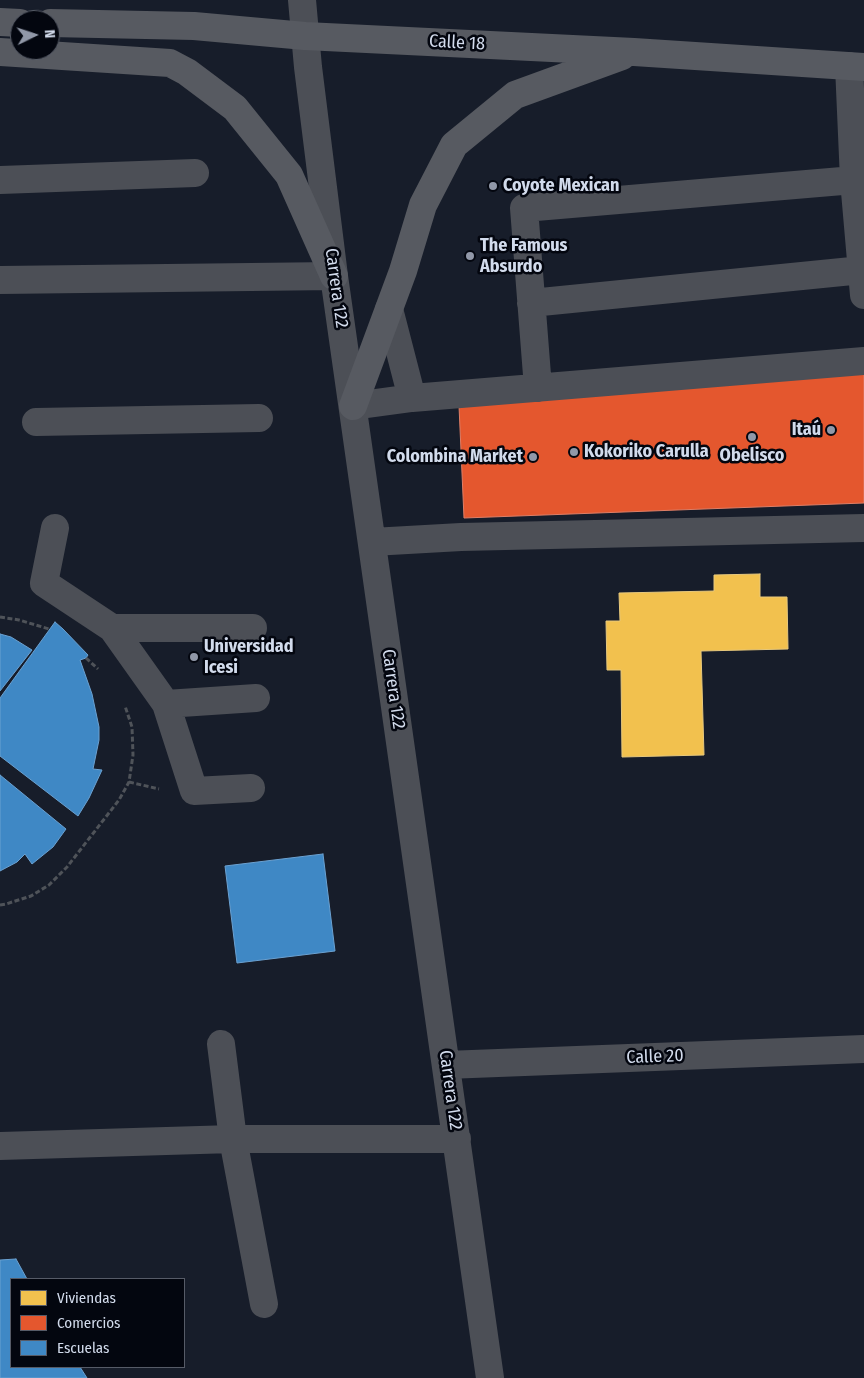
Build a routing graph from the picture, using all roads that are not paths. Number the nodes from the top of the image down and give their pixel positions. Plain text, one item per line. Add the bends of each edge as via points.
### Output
1 (302, 0) edge
2 (60, 23) edge
3 (305, 36) junction
4 (0, 52) edge
5 (634, 52) junction
6 (857, 66) edge
7 (195, 173) dead end
8 (0, 180) edge
9 (854, 180) junction
10 (334, 276) junction
11 (0, 280) edge
12 (863, 282) edge
13 (531, 303) junction
14 (389, 309) junction
15 (864, 361) edge
16 (538, 388) junction
17 (412, 398) junction
18 (353, 406) junction
19 (259, 418) dead end
20 (36, 422) dead end
21 (55, 528) dead end
22 (864, 528) edge
23 (372, 542) junction
24 (112, 628) junction
25 (253, 628) dead end
26 (256, 698) dead end
27 (166, 704) junction
28 (250, 788) dead end
29 (221, 1044) dead end
30 (864, 1049) edge
31 (446, 1065) junction
32 (233, 1139) junction
33 (457, 1139) junction
34 (0, 1146) edge
35 (264, 1304) dead end
36 (490, 1378) edge

1 - 3 street, Carrera 122
2 - 3 main road, Calle 18 via 194,26
3 - 5 main road, Calle 18
3 - 10 street, Carrera 122
4 - 10 main road via 170,63 187,72 235,108 289,175
5 - 6 main road, Calle 18
5 - 14 main road via 515,95 454,145 423,205
6 - 9 street
7 - 8 street
9 - 12 street
9 - 13 street via 524,208
10 - 11 street
10 - 18 street, Carrera 122
12 - 13 street
13 - 16 street
14 - 17 street
14 - 18 main road
15 - 16 street
16 - 17 street
17 - 18 street
18 - 23 street, Carrera 122
19 - 20 street
21 - 24 street via 44,582
22 - 23 street
23 - 31 street, Carrera 122
24 - 25 street
24 - 27 street
26 - 27 street
27 - 28 street via 194,792
29 - 32 street
30 - 31 street, Calle 20
31 - 33 street, Carrera 122
32 - 33 street
32 - 34 street
32 - 35 street
33 - 36 street, Carrera 122

